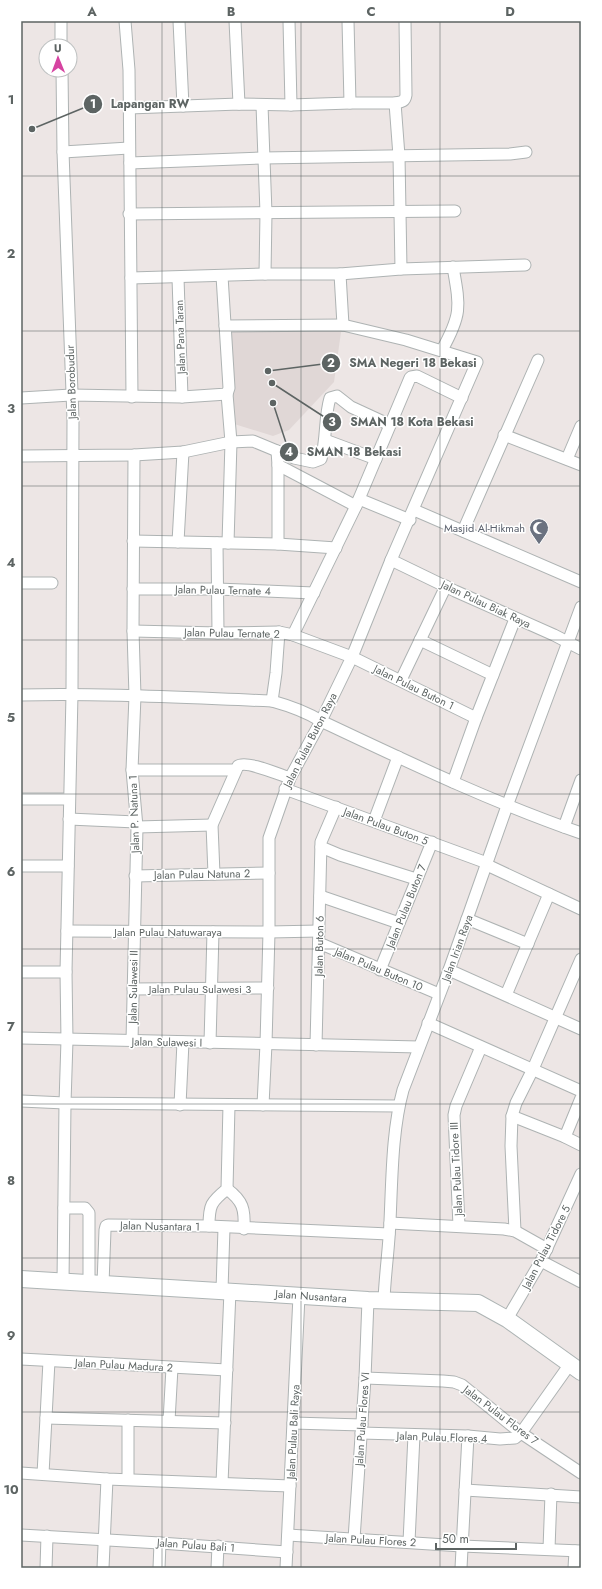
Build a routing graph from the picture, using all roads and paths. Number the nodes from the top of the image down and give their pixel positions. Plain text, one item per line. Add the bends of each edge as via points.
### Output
1 (61, 21) edge
2 (125, 21) edge
3 (179, 21) edge
4 (235, 21) edge
5 (289, 21) edge
6 (348, 21) edge
7 (405, 21) edge
8 (61, 38) edge
9 (62, 78) edge
10 (350, 103) junction
11 (395, 103) junction
12 (239, 104) junction
13 (262, 105) junction
14 (291, 105) junction
15 (183, 106) junction
16 (129, 108) junction
17 (129, 148) junction
18 (63, 152) junction
19 (526, 152) dead end
20 (399, 156) junction
21 (264, 158) junction
22 (130, 163) junction
23 (455, 211) dead end
24 (399, 212) junction
25 (266, 213) junction
26 (129, 214) junction
27 (524, 265) dead end
28 (452, 267) junction
29 (401, 269) junction
30 (265, 274) junction
31 (340, 274) junction
32 (222, 276) junction
33 (131, 278) junction
34 (178, 278) junction
35 (343, 325) junction
36 (225, 326) junction
37 (442, 350) junction
38 (538, 360) dead end
39 (227, 394) junction
40 (71, 395) junction
41 (132, 397) junction
42 (182, 397) junction
43 (21, 398) edge
44 (462, 398) junction
45 (390, 425) junction
46 (581, 426) edge
47 (504, 435) junction
48 (325, 440) junction
49 (231, 442) junction
50 (277, 451) junction
51 (182, 452) junction
52 (72, 455) junction
53 (134, 455) junction
54 (21, 456) edge
55 (376, 459) junction
56 (567, 459) junction
57 (278, 465) junction
58 (581, 465) edge
59 (357, 502) junction
60 (412, 515) junction
61 (463, 531) junction
62 (133, 541) junction
63 (178, 542) junction
64 (222, 543) junction
65 (278, 544) junction
66 (336, 548) junction
67 (391, 560) junction
68 (581, 582) edge
69 (21, 583) edge
70 (52, 583) dead end
71 (446, 586) junction
72 (133, 589) junction
73 (217, 589) junction
74 (314, 593) junction
75 (581, 607) edge
76 (515, 619) junction
77 (133, 631) junction
78 (279, 632) junction
79 (218, 633) junction
80 (293, 635) junction
81 (420, 640) junction
82 (569, 643) junction
83 (581, 649) edge
84 (352, 657) junction
85 (493, 675) junction
86 (401, 680) junction
87 (72, 694) junction
88 (21, 695) edge
89 (135, 696) junction
90 (272, 701) junction
91 (476, 718) junction
92 (320, 721) junction
93 (398, 757) junction
94 (132, 770) junction
95 (235, 770) junction
96 (290, 778) junction
97 (581, 780) edge
98 (453, 782) junction
99 (286, 789) junction
100 (21, 799) edge
101 (69, 799) junction
102 (507, 806) junction
103 (336, 807) junction
104 (69, 819) junction
105 (374, 821) junction
106 (136, 825) junction
107 (212, 825) junction
108 (564, 827) junction
109 (581, 833) edge
110 (432, 842) junction
111 (321, 847) junction
112 (487, 864) junction
113 (21, 866) edge
114 (68, 866) junction
115 (269, 873) junction
116 (214, 874) junction
117 (135, 876) junction
118 (416, 879) junction
119 (549, 894) junction
120 (320, 896) junction
121 (581, 909) edge
122 (467, 919) junction
123 (399, 923) junction
124 (67, 931) junction
125 (319, 931) junction
126 (134, 932) junction
127 (213, 932) junction
128 (269, 932) junction
129 (318, 943) junction
130 (528, 944) junction
131 (580, 965) edge
132 (380, 970) junction
133 (449, 970) junction
134 (21, 972) edge
135 (66, 972) junction
136 (268, 988) junction
137 (133, 989) junction
138 (211, 989) junction
139 (439, 994) junction
140 (506, 995) junction
141 (555, 1018) junction
142 (428, 1023) junction
143 (581, 1029) edge
144 (21, 1038) edge
145 (67, 1040) junction
146 (132, 1041) junction
147 (183, 1042) junction
148 (210, 1043) junction
149 (266, 1044) junction
150 (316, 1045) junction
151 (419, 1047) junction
152 (481, 1047) junction
153 (533, 1069) junction
154 (581, 1091) edge
155 (581, 1098) edge
156 (21, 1101) edge
157 (65, 1103) junction
158 (180, 1105) junction
159 (229, 1105) junction
160 (263, 1105) junction
161 (398, 1106) junction
162 (512, 1116) junction
163 (565, 1137) junction
164 (581, 1145) edge
165 (581, 1174) edge
166 (227, 1188) junction
167 (64, 1208) junction
168 (209, 1226) junction
169 (459, 1226) junction
170 (224, 1228) junction
171 (244, 1228) junction
172 (389, 1229) junction
173 (515, 1231) junction
174 (547, 1249) junction
175 (541, 1262) junction
176 (21, 1279) edge
177 (581, 1281) edge
178 (64, 1282) junction
179 (96, 1284) junction
180 (226, 1290) junction
181 (300, 1296) junction
182 (368, 1300) junction
183 (384, 1300) junction
184 (507, 1319) junction
185 (21, 1359) edge
186 (48, 1360) junction
187 (172, 1368) junction
188 (576, 1368) edge
189 (227, 1370) junction
190 (365, 1378) junction
191 (46, 1418) junction
192 (128, 1420) junction
193 (169, 1421) junction
194 (225, 1423) junction
195 (293, 1423) junction
196 (361, 1429) junction
197 (521, 1433) junction
198 (414, 1435) junction
199 (468, 1436) junction
200 (21, 1472) edge
201 (581, 1473) edge
202 (43, 1474) junction
203 (107, 1479) junction
204 (128, 1479) junction
205 (222, 1484) junction
206 (290, 1486) junction
207 (465, 1490) junction
208 (551, 1494) junction
209 (581, 1497) edge
210 (21, 1535) edge
211 (288, 1535) junction
212 (47, 1536) junction
213 (354, 1539) junction
214 (104, 1540) junction
215 (408, 1542) junction
216 (160, 1543) junction
217 (218, 1546) junction
218 (462, 1546) junction
219 (549, 1549) junction
220 (578, 1551) edge
221 (287, 1552) junction
222 (46, 1568) edge
223 (103, 1568) edge
224 (159, 1568) edge
225 (217, 1568) edge
226 (286, 1568) edge
227 (461, 1568) edge
228 (574, 1568) edge

1 - 8 street
2 - 16 street
3 - 15 street
4 - 12 street
5 - 14 street
6 - 10 street
7 - 11 street via 406,95 402,102
9 - 18 street, Jalan Borobudur
10 - 11 street
10 - 14 street
11 - 20 street
12 - 13 street
12 - 15 street
13 - 14 street
13 - 21 street
15 - 16 street
16 - 17 street
17 - 18 street
17 - 22 street
18 - 40 street, Jalan Borobudur
19 - 20 street
20 - 21 street
20 - 24 street
21 - 22 street
21 - 25 street
22 - 26 street
23 - 24 street
24 - 25 street
24 - 29 street
25 - 26 street
25 - 30 street
26 - 33 street
27 - 28 street
28 - 29 street
28 - 37 street via 459,300 458,312 454,329
29 - 31 street
30 - 31 street
30 - 32 street
31 - 35 street
32 - 34 street
32 - 36 street
33 - 34 street
33 - 41 street
34 - 42 street, Jalan Pana Taran
35 - 36 street
35 - 37 street
36 - 39 street via 229,388
37 - 44 street, Jalan Pulau Buton Raya via 477,362
38 - 47 street
39 - 42 street
39 - 49 street
40 - 41 street
40 - 43 street
40 - 52 street, Jalan Borobudur
41 - 42 street
44 - 45 street via 417,376 411,376
44 - 60 street, Jalan Pulau Buton Raya
45 - 48 street via 351,407 337,396 332,396 328,405
45 - 55 street
46 - 56 street
47 - 56 street
47 - 61 street
48 - 50 street via 321,459 313,462
48 - 55 street
49 - 50 street via 253,441
49 - 51 street
49 - 64 street
50 - 57 street
51 - 53 street
51 - 63 street
52 - 53 street
52 - 54 street
52 - 87 street, Jalan Borobudur
53 - 62 street, Jalan P. Natuna 1
55 - 59 street
56 - 58 street
57 - 59 street
57 - 65 street
59 - 60 street
59 - 66 street
60 - 61 street
60 - 67 street, Jalan Pulau Buton Raya
61 - 68 street
62 - 63 street
62 - 72 street, Jalan P. Natuna 1
63 - 64 street
64 - 65 street
64 - 73 street
65 - 66 street
66 - 74 street
67 - 71 street, Jalan Pulau Biak Raya
67 - 84 street, Jalan Pulau Buton Raya
69 - 70 street
71 - 76 street, Jalan Pulau Biak Raya
71 - 81 street
72 - 73 street, Jalan Pulau Ternate 4
72 - 77 street, Jalan P. Natuna 1
73 - 74 street, Jalan Pulau Ternate 4
73 - 79 street
74 - 80 street
75 - 82 street, Jalan Irian Raya
76 - 82 street, Jalan Pulau Biak Raya
76 - 85 street
77 - 79 street, Jalan Pulau Ternate 2
77 - 89 street, Jalan P. Natuna 1
78 - 79 street, Jalan Pulau Ternate 2
78 - 80 street, Jalan Pulau Ternate 2
78 - 90 street
80 - 84 street, Jalan Pulau Ternate 2
81 - 85 street
81 - 86 street
82 - 83 street, Jalan Pulau Biak Raya
82 - 102 street, Jalan Irian Raya
84 - 86 street, Jalan Pulau Buton 1
84 - 92 street, Jalan Pulau Buton Raya
85 - 91 street
86 - 91 street, Jalan Pulau Buton 1
87 - 88 street
87 - 89 street
87 - 101 street, Jalan Borobudur
89 - 90 street
89 - 94 street, Jalan P. Natuna 1
90 - 92 street via 305,711
91 - 98 street
92 - 93 street
92 - 96 street, Jalan Pulau Buton Raya
93 - 98 street
93 - 105 street
94 - 95 street
94 - 106 street, Jalan P. Natuna 1
95 - 96 street via 244,764
95 - 107 street
96 - 99 street, Jalan Pulau Buton Raya
97 - 108 street
98 - 102 street
99 - 103 street, Jalan Pulau Buton 5
99 - 115 street, Jalan Pulau Buton Raya via 270,838
100 - 101 street
101 - 104 street, Jalan Borobudur
102 - 108 street
102 - 112 street, Jalan Irian Raya
103 - 105 street, Jalan Pulau Buton 5
103 - 111 street, Jalan Buton 6
104 - 106 street
104 - 114 street, Jalan Borobudur
105 - 110 street, Jalan Pulau Buton 5
106 - 107 street
106 - 117 street, Jalan P. Natuna 1
107 - 116 street
108 - 109 street
110 - 112 street, Jalan Pulau Buton 5
110 - 118 street, Jalan Pulau Buton 7
111 - 118 street
111 - 120 street, Jalan Buton 6
112 - 119 street, Jalan Pulau Buton 5
112 - 122 street, Jalan Irian Raya
113 - 114 street
114 - 124 street, Jalan Borobudur
115 - 116 street, Jalan Pulau Natuna 2
115 - 128 street, Jalan Pulau Buton Raya
116 - 117 street, Jalan Pulau Natuna 2
117 - 126 street, Jalan P. Natuna 1
118 - 123 street, Jalan Pulau Buton 7
119 - 121 street, Jalan Pulau Buton 5
119 - 130 street
120 - 123 street
120 - 125 street, Jalan Buton 6
122 - 130 street
122 - 133 street, Jalan Irian Raya
123 - 132 street, Jalan Pulau Buton 7
124 - 126 street, Jalan Pulau Natuwaraya
124 - 135 street, Jalan Borobudur
125 - 128 street
125 - 129 street, Jalan Buton 6
126 - 127 street, Jalan Pulau Natuwaraya
126 - 137 street, Jalan Sulawesi II
127 - 128 street, Jalan Pulau Natuwaraya
127 - 138 street
128 - 136 street, Jalan Pulau Buton Raya
129 - 132 street, Jalan Pulau Buton 10
129 - 150 street, Jalan Buton 6
130 - 140 street
131 - 141 street
132 - 139 street, Jalan Pulau Buton 10
133 - 139 street, Jalan Irian Raya
133 - 140 street
134 - 135 street
135 - 145 street, Jalan Borobudur
136 - 138 street, Jalan Pulau Sulawesi 3
136 - 149 street, Jalan Pulau Buton Raya
137 - 138 street, Jalan Pulau Sulawesi 3
137 - 146 street, Jalan Sulawesi II
138 - 148 street
139 - 142 street, Jalan Irian Raya
140 - 141 street
141 - 143 street
141 - 153 street
142 - 151 street, Jalan Irian Raya
142 - 152 street
144 - 145 street, Jalan Sulawesi I
145 - 146 street, Jalan Sulawesi I
145 - 157 street, Jalan Borobudur
146 - 147 street, Jalan Sulawesi I
147 - 148 street, Jalan Sulawesi I
147 - 158 street
148 - 149 street, Jalan Sulawesi I
149 - 150 street, Jalan Sulawesi I
149 - 160 street, Jalan Pulau Buton Raya
150 - 151 street, Jalan Sulawesi I
151 - 161 street, Jalan Irian Raya
152 - 153 street
152 - 169 street, Jalan Pulau Tidore III via 454,1115
153 - 154 street
153 - 162 street
155 - 163 street
156 - 157 street
157 - 158 street
157 - 167 street, Jalan Borobudur
158 - 159 street
159 - 160 street
159 - 166 street
160 - 161 street
161 - 172 street, Jalan Irian Raya
162 - 163 street
162 - 173 street
163 - 164 street
165 - 174 street, Jalan Pulau Tidore 5
166 - 168 street via 215,1199 210,1208
166 - 171 street via 236,1196 244,1210
167 - 178 street, Jalan Borobudur
167 - 179 street via 86,1208 89,1213
168 - 170 street, Jalan Nusantara 1
168 - 179 street, Jalan Nusantara 1 via 106,1226
169 - 172 street, Jalan Nusantara 1
169 - 173 street, Jalan Nusantara 1
170 - 171 street, Jalan Nusantara 1
170 - 180 street
171 - 172 street, Jalan Nusantara 1
172 - 183 street, Jalan Irian Raya
173 - 174 street
174 - 175 street, Jalan Pulau Tidore 5
175 - 177 street
175 - 184 street, Jalan Pulau Tidore 5
176 - 178 street, Jalan Nusantara
178 - 179 street, Jalan Nusantara
179 - 180 street, Jalan Nusantara
180 - 181 street, Jalan Nusantara
180 - 189 street
181 - 182 street, Jalan Nusantara
181 - 195 street, Jalan Pulau Bali Raya
182 - 183 street, Jalan Nusantara
182 - 190 street, Jalan Pulau Flores VI
183 - 184 street, Jalan Nusantara via 478,1303
184 - 188 street, Jalan Nusantara
185 - 186 street, Jalan Pulau Madura 2
186 - 187 street, Jalan Pulau Madura 2
186 - 191 street
187 - 189 street, Jalan Pulau Madura 2
187 - 193 street
188 - 197 street
189 - 194 street
190 - 196 street, Jalan Pulau Flores VI
190 - 197 street, Jalan Pulau Flores 7 via 454,1382 462,1385
191 - 192 street
191 - 202 street
192 - 193 street
192 - 204 street
193 - 194 street
194 - 205 street
195 - 196 street, Jalan Pulau Flores.4
195 - 206 street, Jalan Pulau Bali Raya
196 - 198 street, Jalan Pulau Flores.4
196 - 213 street, Jalan Pulau Flores VI
197 - 199 street, Jalan Pulau Flores.4 via 515,1438
197 - 201 street, Jalan Pulau Flores 7
198 - 199 street, Jalan Pulau Flores.4
198 - 215 street
199 - 207 street
200 - 202 street
202 - 203 street
203 - 204 street
203 - 214 street
204 - 205 street
205 - 206 street
206 - 211 street, Jalan Pulau Bali Raya
207 - 208 street
207 - 218 street
208 - 209 street
208 - 219 street
210 - 212 street, Jalan Pulau Bali 1
211 - 213 street, Jalan Pulau Flores 2
211 - 221 street, Jalan Pulau Bali Raya
212 - 214 street, Jalan Pulau Bali 1
212 - 222 street
213 - 215 street, Jalan Pulau Flores 2
214 - 216 street, Jalan Pulau Bali 1
214 - 223 street
215 - 218 street, Jalan Pulau Flores 2
216 - 217 street, Jalan Pulau Bali 1
216 - 224 street
217 - 221 street, Jalan Pulau Bali 1
217 - 225 street
218 - 219 street, Jalan Pulau Flores 2
218 - 227 street
219 - 220 street, Jalan Pulau Flores 2
220 - 228 street, Jalan Pulau Flores 2
221 - 226 street, Jalan Pulau Bali Raya

